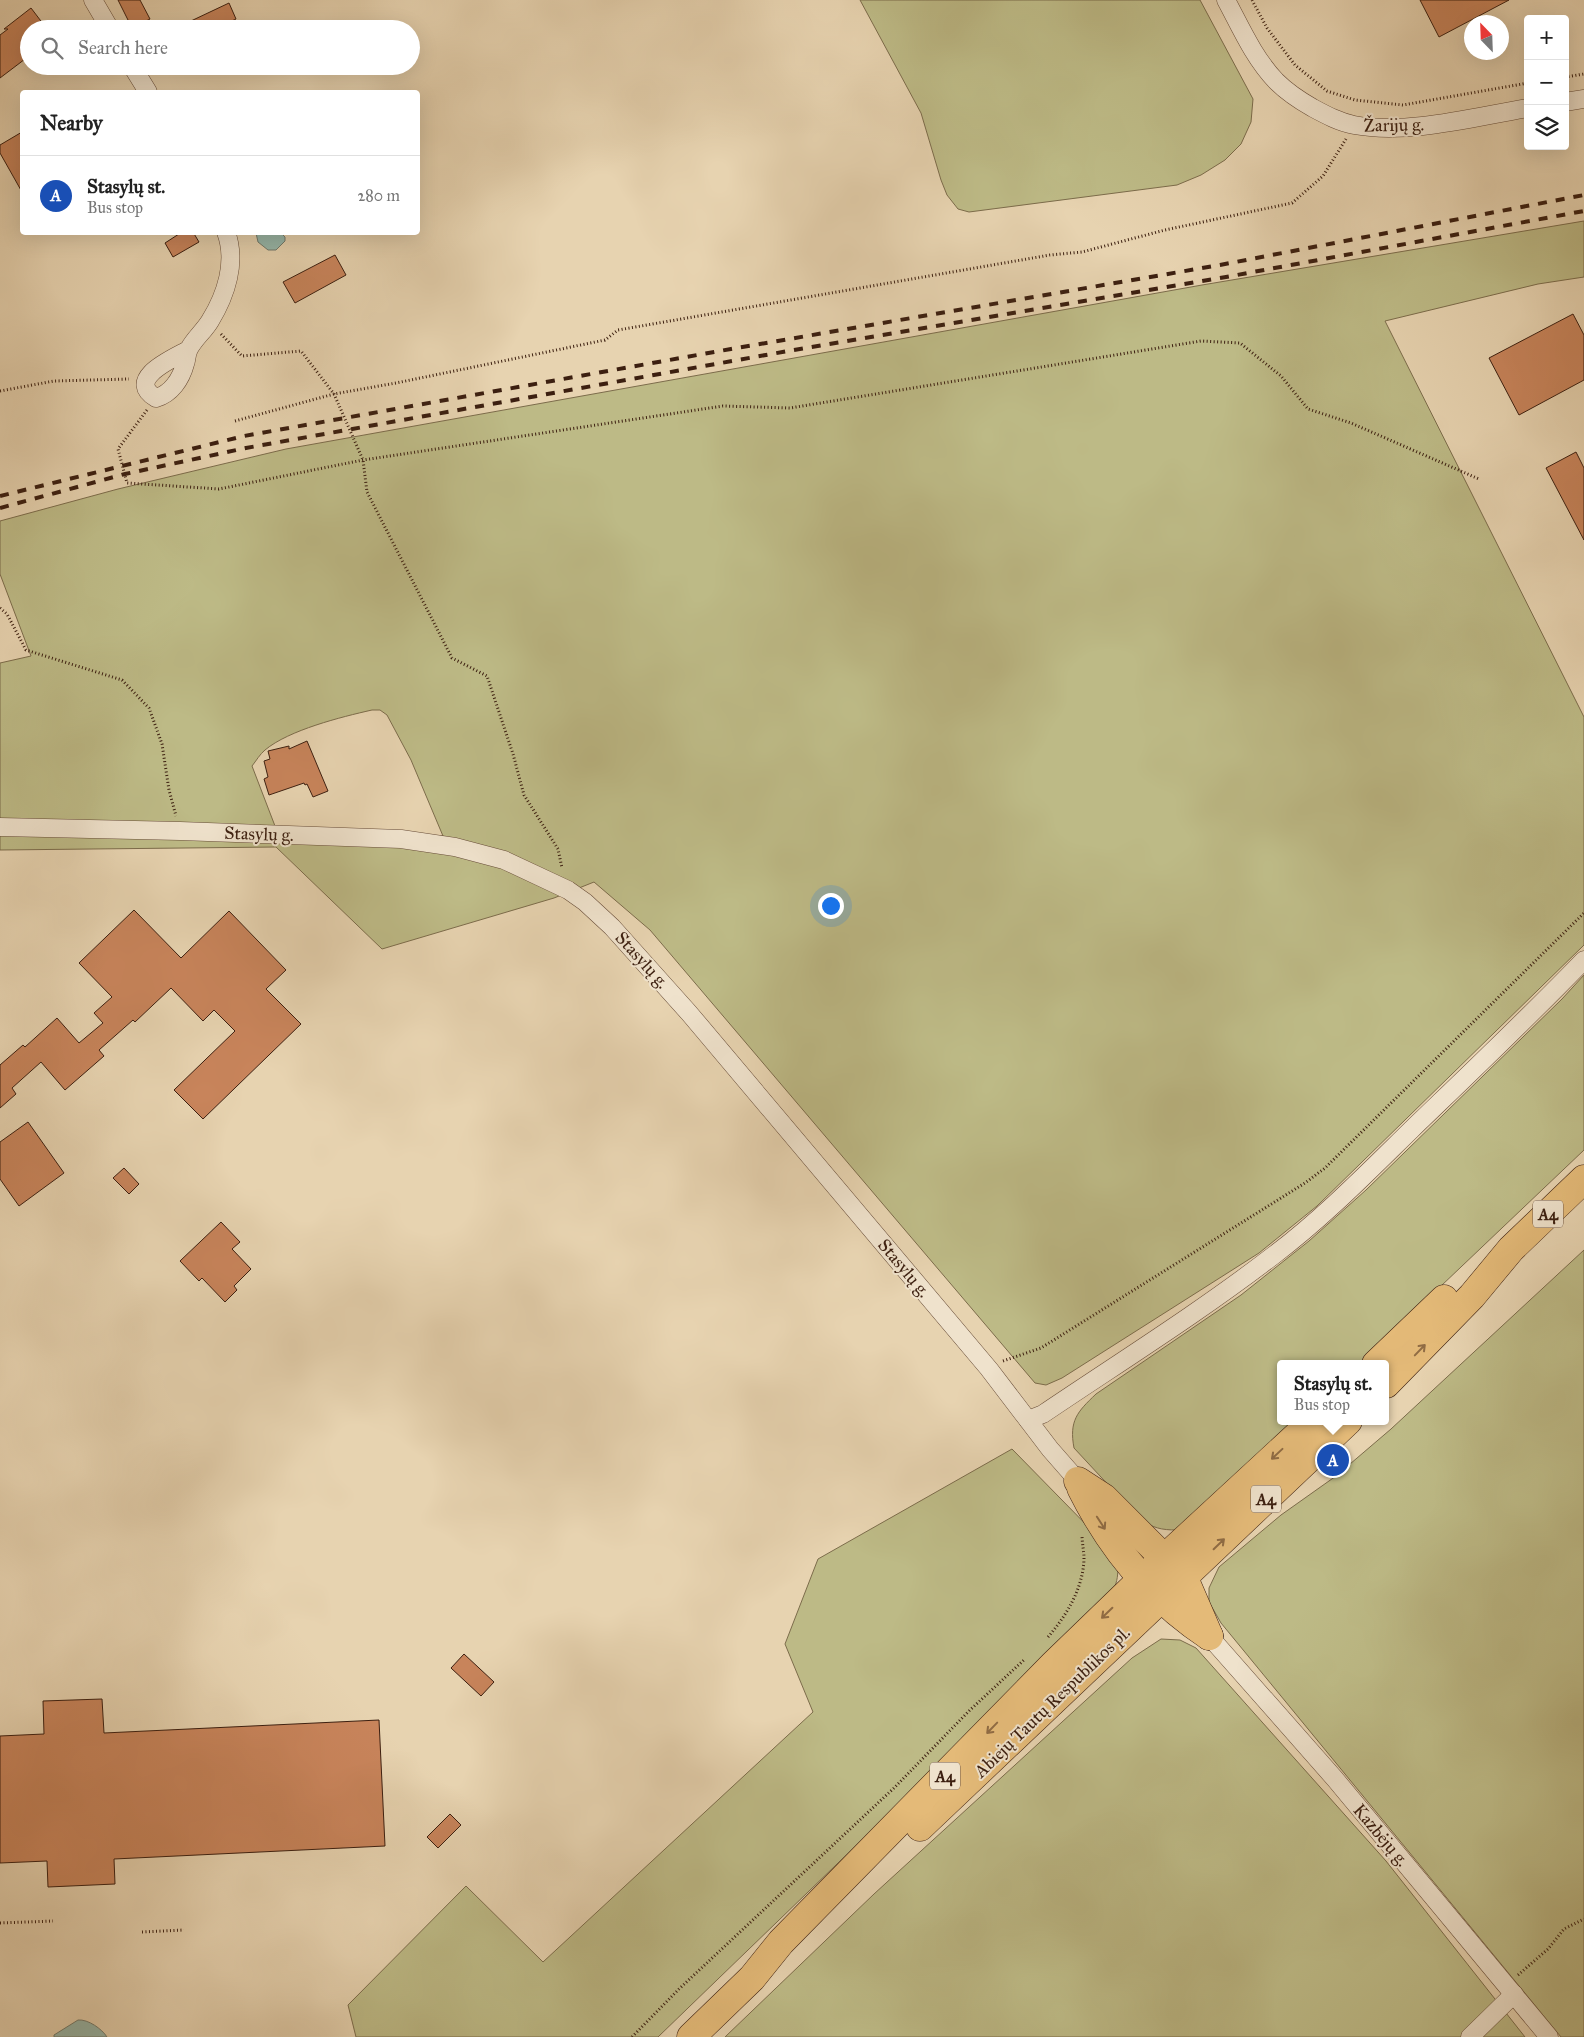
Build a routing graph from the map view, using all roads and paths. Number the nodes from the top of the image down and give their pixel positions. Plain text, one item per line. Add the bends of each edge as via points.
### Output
1 (93, 0) edge
2 (1226, 0) edge
3 (1252, 0) edge
4 (105, 20) edge
5 (1584, 74) edge
6 (138, 75) edge
7 (1569, 76) edge
8 (1524, 84) edge
9 (147, 90) edge
10 (1584, 99) edge
11 (1569, 101) edge
12 (1524, 109) edge
13 (1353, 125) junction
14 (227, 235) edge
15 (210, 322) junction
16 (188, 350) junction
17 (147, 376) junction
18 (0, 391) edge
19 (334, 394) junction
20 (156, 398) junction
21 (235, 421) dead end
22 (363, 460) junction
23 (1479, 479) dead end
24 (0, 608) edge
25 (0, 827) edge
26 (180, 831) junction
27 (568, 890) junction
28 (1584, 913) edge
29 (1584, 960) edge
30 (1584, 1179) edge
31 (1511, 1249) junction
32 (1380, 1360) edge
33 (989, 1369) junction
34 (1389, 1381) edge
35 (1028, 1420) junction
36 (1309, 1425) edge
37 (1344, 1425) edge
38 (1078, 1480) junction
39 (1092, 1508) junction
40 (1164, 1558) junction
41 (1184, 1578) junction
42 (1142, 1579) junction
43 (1161, 1599) junction
44 (1209, 1636) junction
45 (1043, 1642) dead end
46 (1029, 1655) dead end
47 (1584, 1919) edge
48 (53, 1921) dead end
49 (0, 1923) edge
50 (184, 1930) dead end
51 (142, 1932) dead end
52 (752, 1978) junction
53 (1510, 1989) junction
54 (632, 2037) edge
55 (691, 2037) edge
56 (1470, 2037) edge
57 (1549, 2037) edge

1 - 4 street
2 - 13 street, Žarijų g. via 1246,37 1276,80 1293,96 1331,118
3 - 8 path via 1295,65 1327,91 1355,100 1402,105
5 - 7 path
6 - 9 street
10 - 11 street
12 - 13 street, Žarijų g. via 1412,127
13 - 19 path via 1323,176 1292,203 1165,230 1082,252 1040,256 618,330 605,340
14 - 15 street via 231,256 228,278
15 - 16 street
15 - 19 path via 242,356 301,351
16 - 17 street via 158,366
16 - 20 street via 185,366 173,388 166,396
17 - 18 path via 127,380 54,381
17 - 20 street via 146,385
19 - 21 path
19 - 22 path
20 - 22 path via 118,449 127,483 219,489
22 - 23 path via 723,406 790,408 1201,341 1240,343 1281,376 1308,409 1350,423
22 - 27 path via 367,492 384,530 452,658 487,676 524,796 558,850
24 - 26 path via 7,614 26,650 122,680 149,708 162,744
25 - 26 street, Stasylų g.
26 - 27 street, Stasylų g. via 401,839 454,846 504,860
27 - 33 street, Stasylų g. via 586,902 638,954
28 - 33 path via 1305,1183 1041,1348 1006,1359
29 - 35 street via 1351,1188 1275,1255 1051,1408
30 - 31 highway, A4
31 - 32 highway, A4 via 1484,1265 1453,1291
34 -> 31 highway, A4 via 1472,1296
33 - 35 street, Stasylų g.
35 - 38 street, Stasylų g.
36 -> 40 highway, Abiejų Tautų Respublikos pl. / A4
41 -> 37 highway, Abiejų Tautų Respublikos pl. / A4
38 - 39 highway
38 - 40 highway via 1104,1498
39 -> 42 highway
39 - 45 path via 1083,1517 1081,1526 1084,1559 1080,1581 1070,1607
40 - 41 highway
40 - 42 highway, Abiejų Tautų Respublikos pl. / A4
41 - 43 highway, Abiejų Tautų Respublikos pl. / A4
41 - 44 highway
42 - 43 highway
42 -> 52 highway, Abiejų Tautų Respublikos pl. / A4 via 781,1942
43 - 44 highway
43 - 52 highway, Abiejų Tautų Respublikos pl. / A4 via 789,1951
44 - 53 street, Kazbėjų g. via 1335,1779
46 - 54 path
47 - 53 path via 1564,1930
48 - 49 path
50 - 51 path
52 - 55 highway, Abiejų Tautų Respublikos pl. / A4
53 - 56 street
53 - 57 street, Kazbėjų g.

